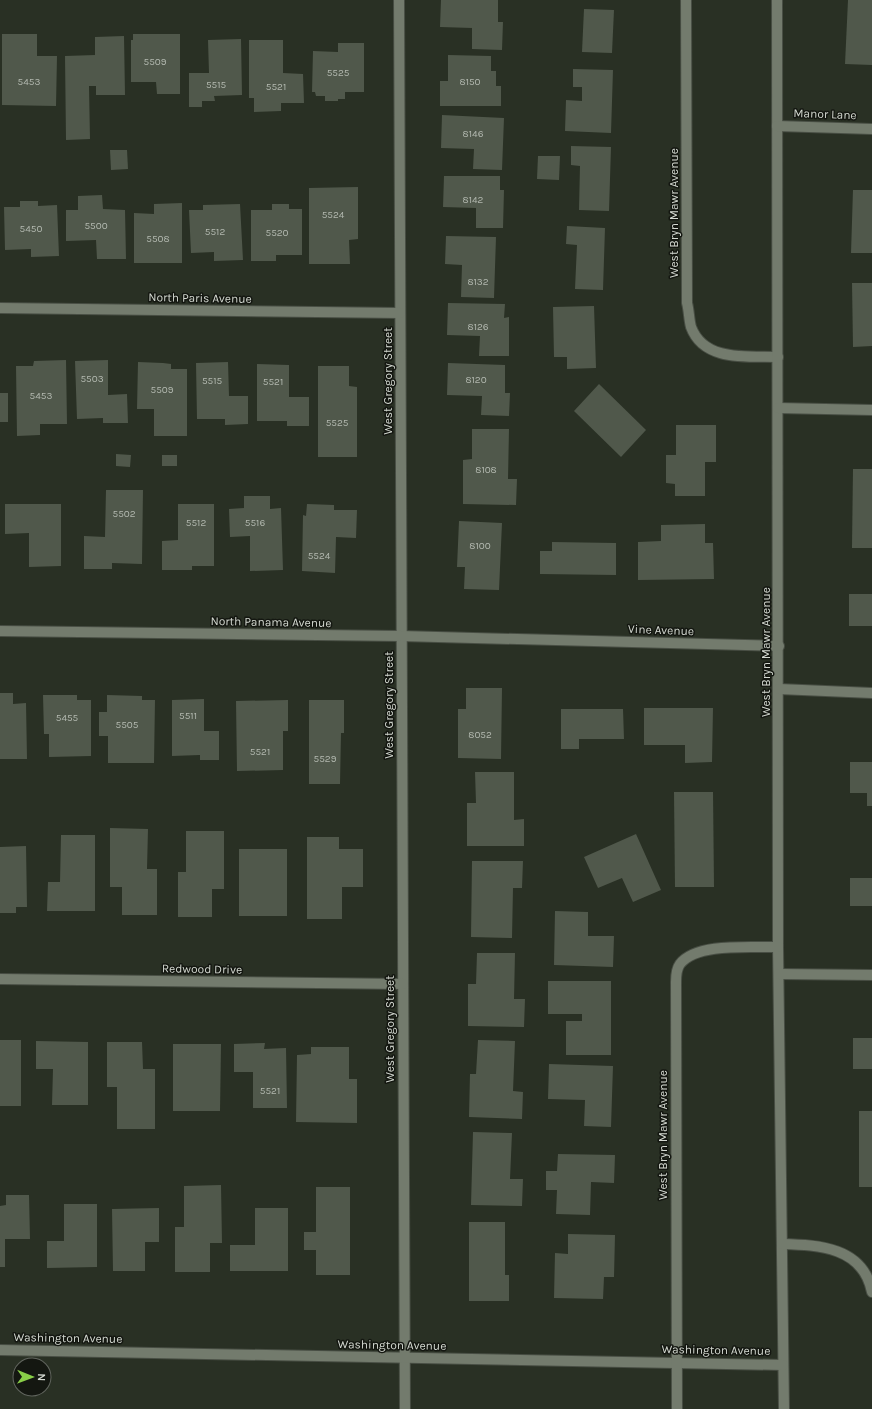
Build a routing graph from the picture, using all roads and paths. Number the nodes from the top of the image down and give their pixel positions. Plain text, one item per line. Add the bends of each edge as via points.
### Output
1 (399, 0) edge
2 (686, 0) edge
3 (777, 0) edge
4 (777, 126) junction
5 (872, 129) edge
6 (0, 308) edge
7 (400, 313) junction
8 (778, 357) junction
9 (778, 408) junction
10 (872, 410) edge
11 (0, 631) edge
12 (402, 636) junction
13 (542, 640) joint
14 (779, 646) junction
15 (779, 689) junction
16 (872, 693) edge
17 (778, 947) junction
18 (779, 974) junction
19 (872, 975) edge
20 (0, 979) edge
21 (403, 984) junction
22 (782, 1244) junction
23 (872, 1292) edge
24 (0, 1350) edge
25 (404, 1358) junction
26 (676, 1362) junction
27 (784, 1365) junction
28 (405, 1409) edge
29 (677, 1409) edge
30 (784, 1409) edge

1 - 7 street, West Gregory Street
2 - 8 street, West Bryn Mawr Avenue via 687,303 691,327 700,342 718,354
3 - 4 street, West Bryn Mawr Avenue
4 - 5 street, Manor Lane
4 - 8 street, West Bryn Mawr Avenue
6 - 7 street, North Paris Avenue
7 - 12 street, West Gregory Street
8 - 9 street, West Bryn Mawr Avenue
9 - 10 street
9 - 14 street, West Bryn Mawr Avenue
11 - 12 street, North Panama Avenue
12 - 13 street, North Panama Avenue
12 - 21 street, West Gregory Street
13 - 14 street, Vine Avenue
14 - 15 street, West Bryn Mawr Avenue
15 - 16 street
15 - 17 street, West Bryn Mawr Avenue
17 - 18 street, West Bryn Mawr Avenue
17 - 26 street, West Bryn Mawr Avenue via 700,951 678,965
18 - 19 street
18 - 22 street, West Bryn Mawr Avenue
20 - 21 street, Redwood Drive
21 - 25 street, West Gregory Street
22 - 23 street via 818,1245 857,1261 870,1279
22 - 27 street, West Bryn Mawr Avenue
24 - 25 street, Washington Avenue
25 - 26 street, Washington Avenue
25 - 28 street, West Gregory Street
26 - 27 street, Washington Avenue
26 - 29 street, West Bryn Mawr Avenue
27 - 30 street, West Bryn Mawr Avenue

